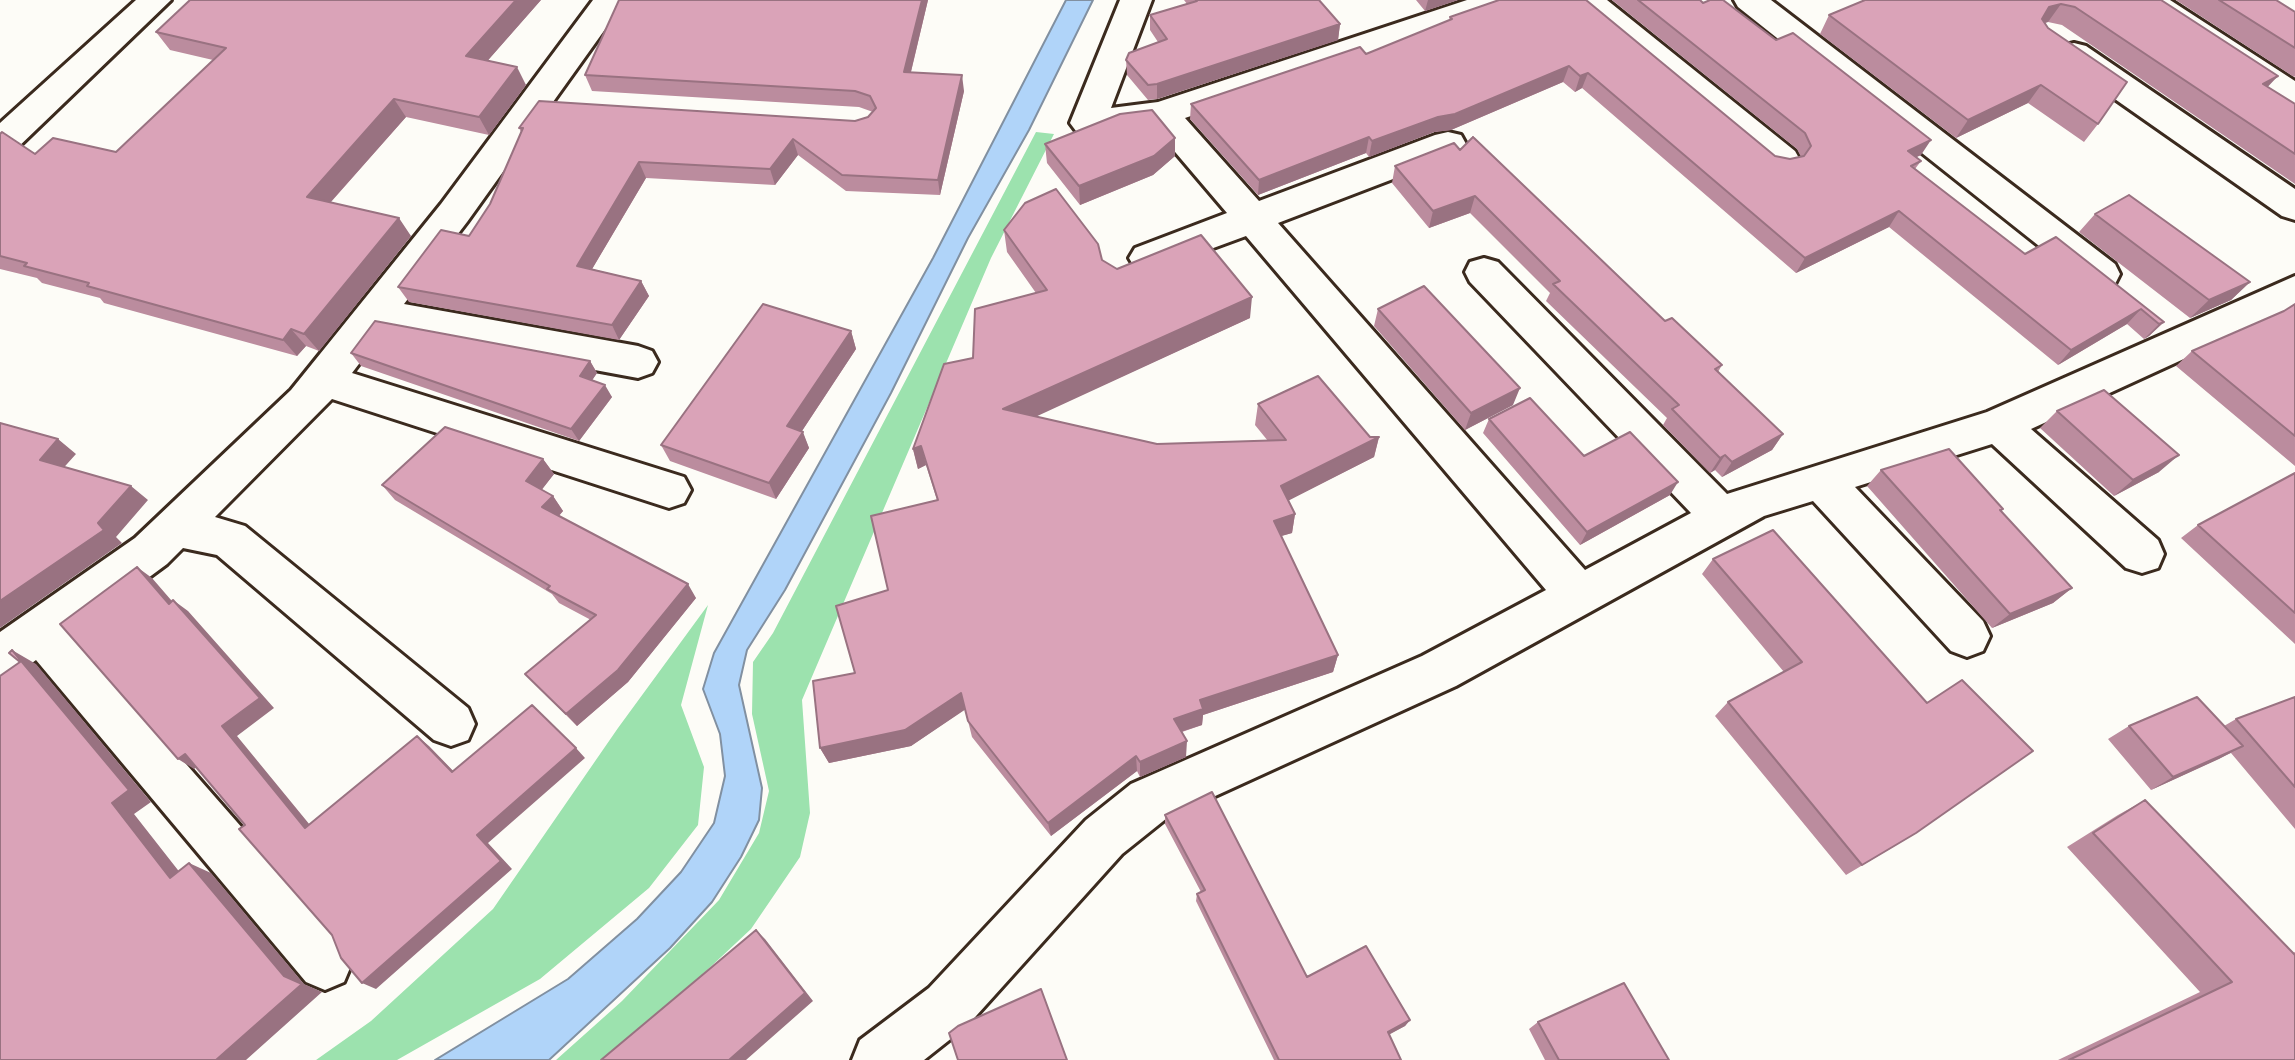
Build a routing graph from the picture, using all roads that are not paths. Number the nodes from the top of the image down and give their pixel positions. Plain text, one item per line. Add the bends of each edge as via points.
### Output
1 (155, 0) edge
2 (610, 0) edge
3 (1136, 0) edge
4 (1500, 0) edge
5 (1587, 0) edge
6 (1750, 0) edge
7 (2147, 0) edge
8 (2049, 36) edge
9 (2295, 97) edge
10 (1161, 113) junction
11 (0, 143) edge
12 (1448, 144) edge
13 (1782, 160) edge
14 (2295, 207) edge
15 (1252, 217) junction
16 (1120, 270) edge
17 (1484, 272) dead end
18 (2123, 291) edge
19 (2295, 291) edge
20 (375, 314) junction
21 (638, 362) dead end
22 (323, 380) junction
23 (1999, 425) junction
24 (1821, 480) junction
25 (669, 490) dead end
26 (1722, 517) junction
27 (175, 528) junction
28 (2142, 554) dead end
29 (1577, 593) junction
30 (40, 631) junction
31 (1967, 636) dead end
32 (0, 659) edge
33 (451, 724) dead end
34 (325, 963) dead end
35 (880, 1060) edge

1 - 11 street
2 - 20 street via 551,103
3 - 10 street via 1088,123
4 - 10 street via 1401,19
5 - 13 street
6 - 18 street
7 - 9 street
8 - 14 street
10 - 15 street
12 - 15 street
15 - 16 street
15 - 29 street
17 - 26 street
19 - 23 street via 2172,329
20 - 21 street
20 - 22 street
22 - 25 street
22 - 27 street
23 - 24 street
23 - 28 street
24 - 26 street
24 - 31 street
26 - 29 street
27 - 30 street
27 - 33 street via 229,539
29 - 35 street via 1439,671 1149,801 1104,837 948,1007
30 - 32 street
30 - 34 street

